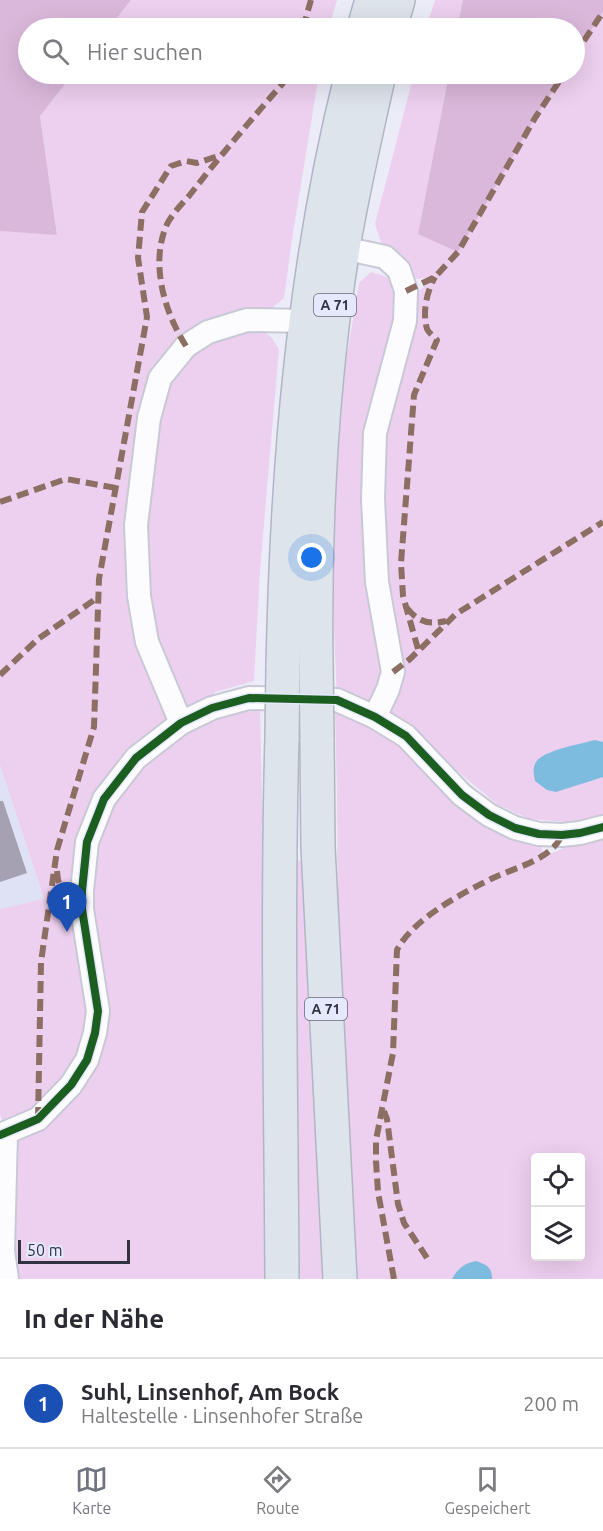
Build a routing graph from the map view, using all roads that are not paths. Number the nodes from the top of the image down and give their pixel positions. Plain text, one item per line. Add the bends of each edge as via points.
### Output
1 (372, 0) edge
2 (398, 0) edge
3 (367, 18) edge
4 (393, 18) edge
5 (350, 84) edge
6 (377, 84) edge
7 (343, 248) junction
8 (307, 321) junction
9 (375, 717) junction
10 (181, 723) junction
11 (603, 827) edge
12 (2, 1131) edge
13 (1, 1251) edge
14 (7, 1279) edge
15 (282, 1279) edge
16 (340, 1279) edge

1 - 3 highway
2 - 4 highway
5 - 8 highway, A 71 via 331,169
6 - 7 highway, A 71
7 - 9 street via 385,257 399,270 406,291 405,321 375,434 377,582 393,672
7 - 16 highway, A 71, bridge via 327,369 315,574 318,847
8 - 10 street via 247,320 208,332 186,346 160,378 148,418 136,525 139,596 147,642
8 - 15 highway, A 71, bridge via 290,481 285,574 279,849
9 - 10 street via 337,700 249,698 212,708
9 - 11 street via 406,736 462,795 515,828 562,835
10 - 12 street via 136,758 104,800 87,842 82,909 98,1011 87,1060 71,1085 38,1119
12 - 13 street
13 - 14 street

